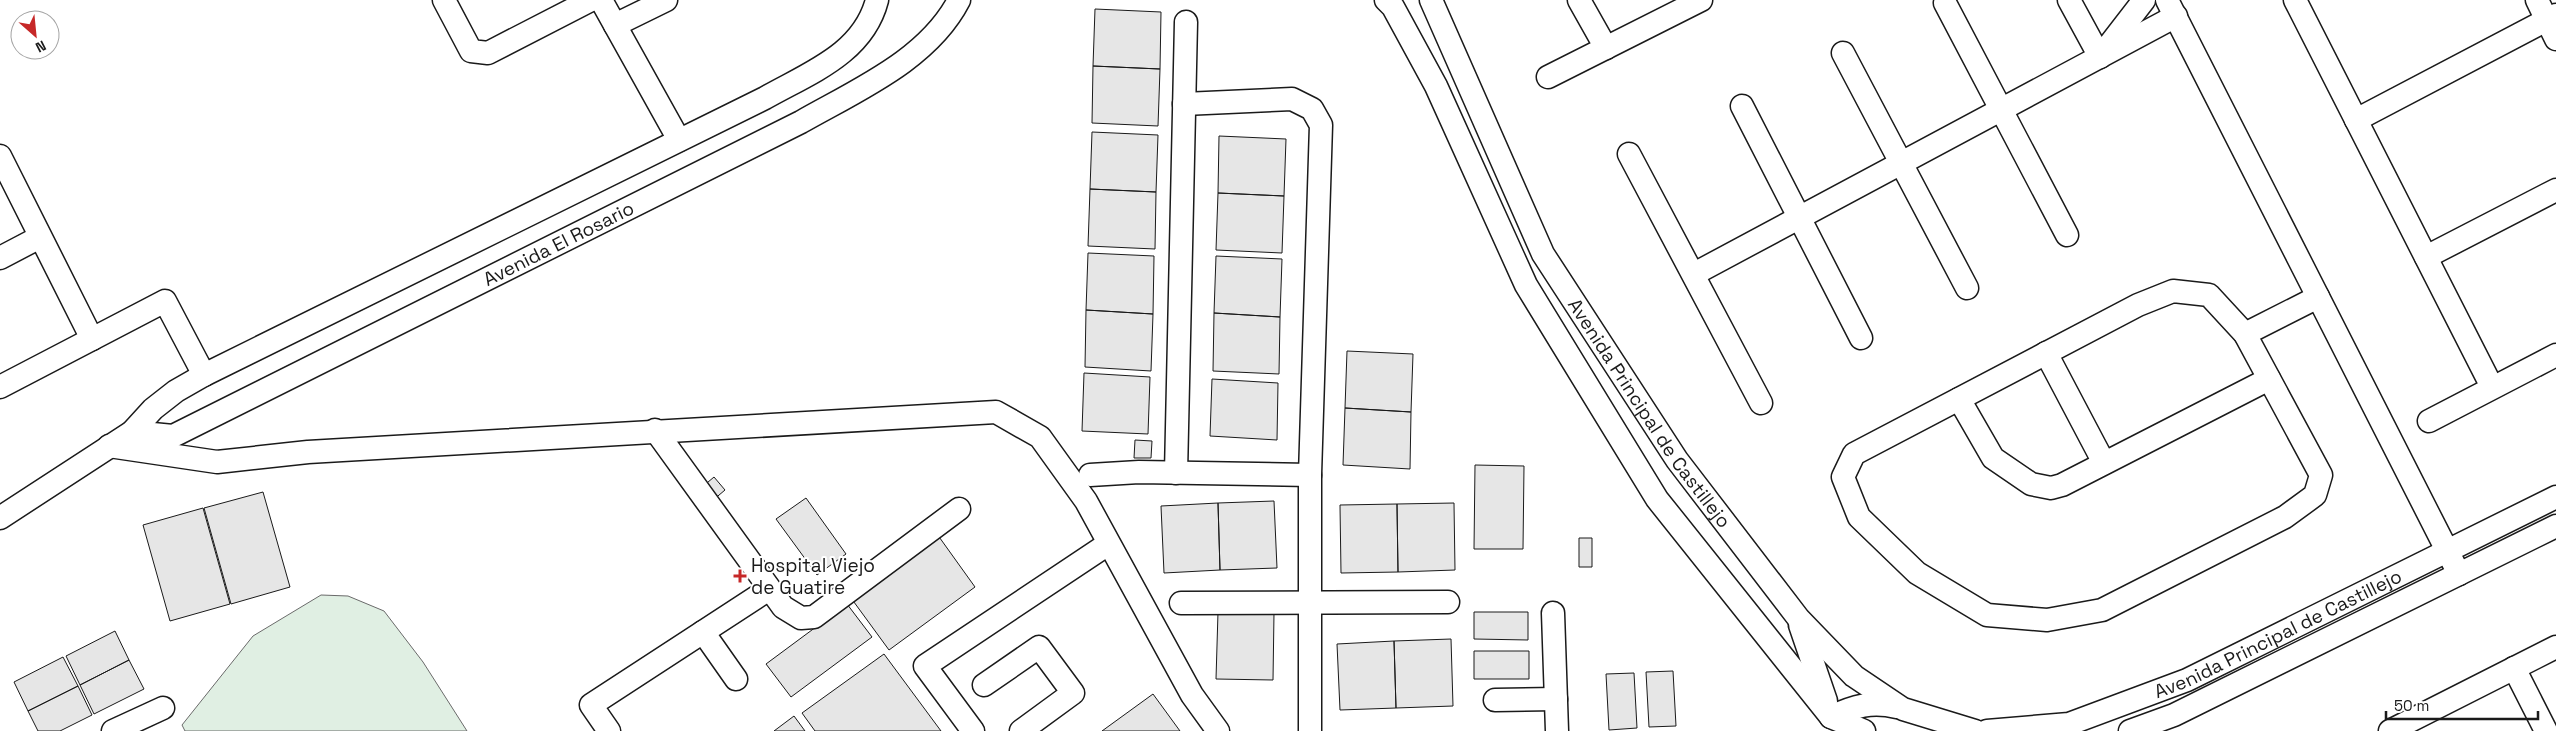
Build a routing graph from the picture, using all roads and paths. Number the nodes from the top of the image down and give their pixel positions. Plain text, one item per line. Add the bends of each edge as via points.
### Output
1 (444, 0) edge
2 (591, 0) edge
3 (601, 0) edge
4 (666, 0) edge
5 (877, 0) edge
6 (959, 0) edge
7 (1386, 0) edge
8 (1431, 0) edge
9 (1579, 0) edge
10 (1701, 0) edge
11 (2069, 0) edge
12 (2144, 0) edge
13 (2295, 0) edge
14 (1945, 3) dead end
15 (2172, 8) edge
16 (2549, 18) edge
17 (1186, 22) dead end
18 (615, 25) junction
19 (1606, 48) junction
20 (1843, 53) dead end
21 (2100, 56) junction
22 (1548, 77) dead end
23 (1184, 104) junction
24 (1742, 106) dead end
25 (2001, 109) junction
26 (2356, 120) junction
27 (679, 140) junction
28 (1629, 154) dead end
29 (0, 156) edge
30 (1900, 164) junction
31 (2556, 190) edge
32 (1800, 217) junction
33 (2067, 235) dead end
34 (40, 237) junction
35 (0, 258) edge
36 (2426, 258) junction
37 (1694, 274) junction
38 (1967, 288) dead end
39 (2318, 297) junction
40 (2245, 334) junction
41 (1861, 338) dead end
42 (92, 339) junction
43 (2046, 354) junction
44 (2556, 355) edge
45 (204, 375) junction
46 (2269, 378) junction
47 (0, 386) edge
48 (2492, 387) junction
49 (1959, 399) junction
50 (1760, 403) dead end
51 (2429, 421) dead end
52 (655, 430) junction
53 (132, 432) junction
54 (109, 446) junction
55 (2104, 463) junction
56 (1176, 473) junction
57 (1090, 475) dead end
58 (1310, 475) junction
59 (2556, 497) edge
60 (959, 509) dead end
61 (0, 518) edge
62 (2556, 526) edge
63 (1108, 544) junction
64 (2448, 551) junction
65 (2459, 574) junction
66 (769, 589) junction
67 (1310, 602) junction
68 (1448, 602) dead end
69 (1182, 603) dead end
70 (1553, 613) dead end
71 (1798, 619) junction
72 (703, 632) junction
73 (2556, 647) edge
74 (2514, 668) junction
75 (736, 679) dead end
76 (984, 685) dead end
77 (2169, 687) junction
78 (1556, 699) junction
79 (1495, 700) dead end
80 (162, 708) dead end
81 (1904, 709) junction
82 (2175, 723) edge
83 (1832, 724) edge
84 (114, 731) edge
85 (609, 731) edge
86 (973, 731) edge
87 (1021, 731) edge
88 (1218, 731) edge
89 (1310, 731) edge
90 (1557, 731) edge
91 (1864, 731) edge
92 (1975, 731) edge
93 (1988, 731) edge
94 (2130, 731) edge
95 (2390, 731) edge
96 (2546, 731) edge

1 - 2 street via 471,51 488,53
3 - 18 street
4 - 18 street
5 - 27 street, Avenida El Rosario via 868,24 854,42 833,60
6 - 53 street, Avenida El Rosario via 920,49 894,68 801,122 173,436
7 - 83 street, Avenida Principal de Castillejo via 1393,7 1436,86 1526,285 1657,499
8 - 71 street, Avenida Principal de Castillejo via 1543,254 1677,460
9 - 19 street
10 - 19 street
11 - 21 street
12 - 21 street
13 - 26 street
14 - 25 street
15 - 21 street
15 - 39 street
16 - 26 street
17 - 23 street
18 - 27 street
19 - 22 street
20 - 30 street
21 - 25 street
23 - 56 street
23 - 58 street via 1292,99 1312,108 1322,125
24 - 32 street
25 - 30 street
25 - 33 street
26 - 36 street
27 - 45 street, Avenida El Rosario
28 - 37 street
29 - 34 street
30 - 32 street
30 - 38 street
31 - 36 street
32 - 37 street
32 - 41 street
34 - 35 street
34 - 42 street
36 - 48 street
37 - 50 street
39 - 40 street
39 - 64 street
40 - 43 street via 2210,295 2173,291
40 - 46 street
42 - 45 street via 165,301
42 - 47 street
43 - 49 street
43 - 55 street
44 - 48 street
45 - 53 street, Avenida El Rosario via 153,409
46 - 49 street via 2321,476 2315,496 2285,517 2102,610 2047,620 1987,615 1917,573 1859,517 1843,476 1854,454
46 - 55 street
48 - 51 street
49 - 55 street via 1993,458 2032,484 2051,488
52 - 54 street via 308,452 217,462
52 - 63 street via 996,412 1040,437 1086,501
52 - 66 street
53 - 54 street, Avenida El Rosario
54 - 61 street, Avenida El Rosario
56 - 57 street
56 - 58 street
58 - 67 street
59 - 64 street, Avenida Principal de Castillejo
60 - 66 street via 814,617 801,618 783,608
62 - 65 street, Avenida Principal de Castillejo
63 - 86 street via 924,666
63 - 88 street via 1192,695
64 - 65 street
64 - 77 street, Avenida Principal de Castillejo
65 - 82 street, Avenida Principal de Castillejo
66 - 72 street
67 - 68 street
67 - 69 street
67 - 89 street
70 - 78 street
71 - 81 street, Avenida Principal de Castillejo via 1854,676
71 - 83 street
72 - 75 street
72 - 85 street via 591,705
73 - 74 street
74 - 95 street
74 - 96 street
76 - 87 street via 1039,647 1073,693
77 - 82 street
77 - 93 street, Avenida Principal de Castillejo via 2069,724
78 - 79 street
78 - 90 street
80 - 84 street
81 - 83 street via 1873,703 1853,707
81 - 92 street, Avenida Principal de Castillejo
82 - 94 street, Avenida Principal de Castillejo
83 - 91 street, Avenida Principal de Castillejo

